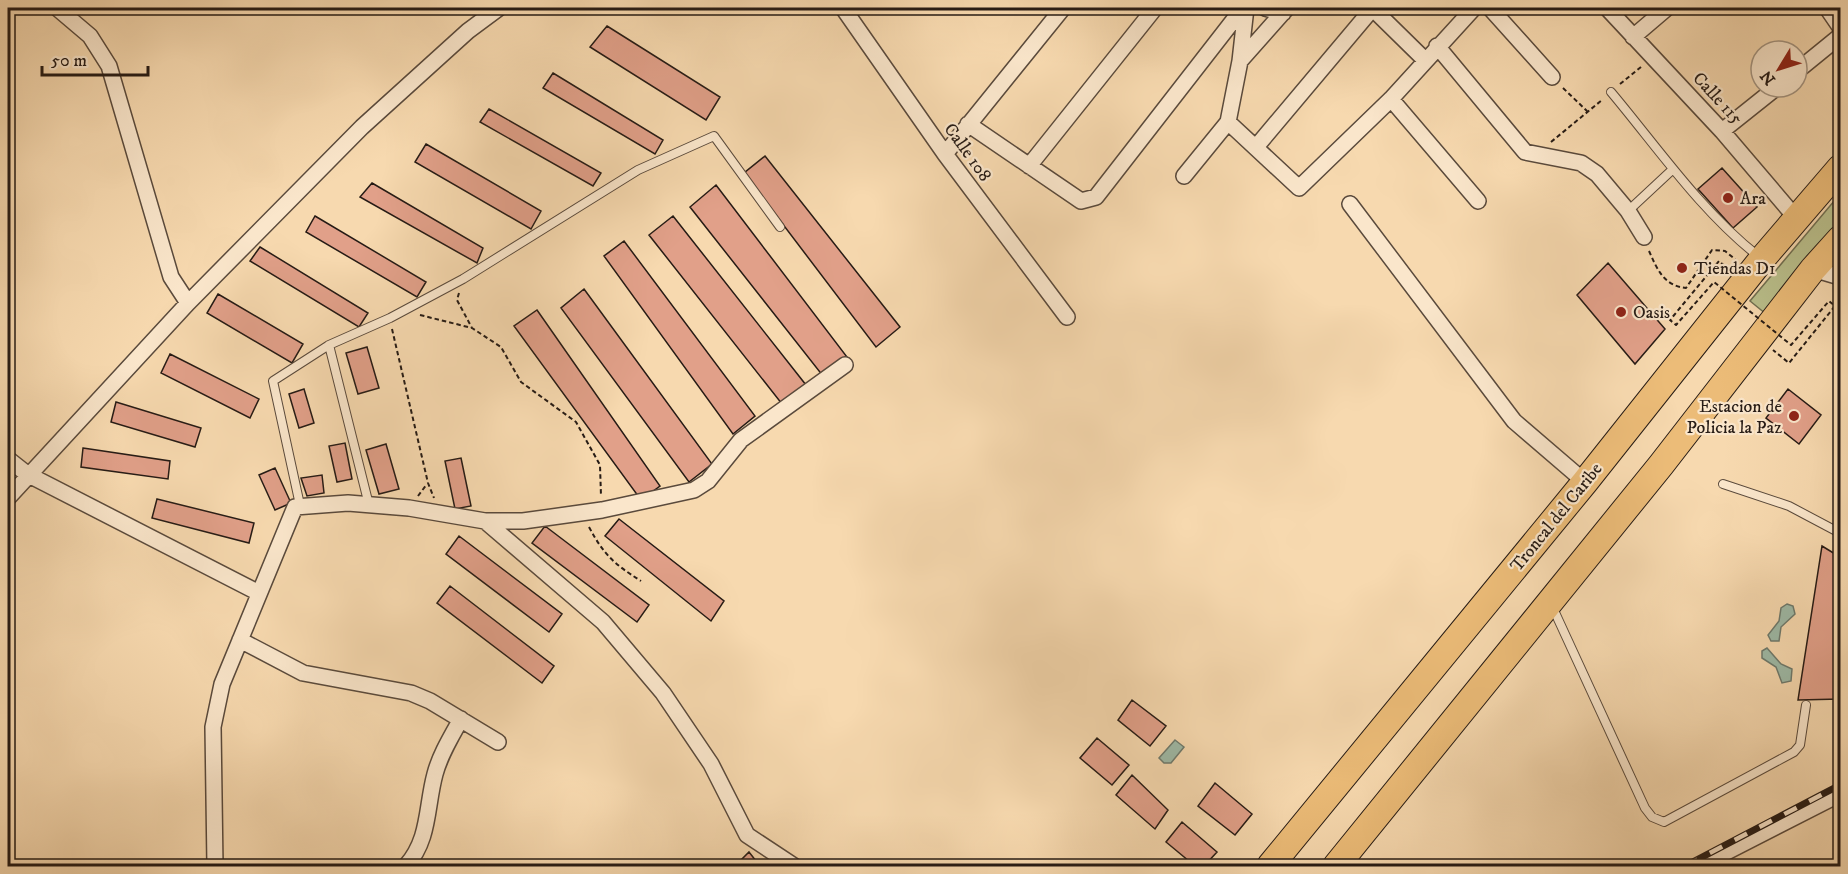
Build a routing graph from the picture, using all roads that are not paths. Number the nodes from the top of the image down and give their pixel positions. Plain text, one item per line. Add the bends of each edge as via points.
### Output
1 (57, 8) edge
2 (499, 8) edge
3 (843, 8) edge
4 (1155, 8) edge
5 (1245, 8) edge
6 (1265, 8) edge
7 (1373, 8) edge
8 (1474, 8) edge
9 (1490, 8) edge
10 (1607, 8) edge
11 (1667, 8) edge
12 (1827, 8) edge
13 (1285, 10) edge
14 (1054, 11) edge
15 (1840, 27) edge
16 (1840, 36) edge
17 (1633, 37) junction
18 (1437, 46) junction
19 (1425, 60) junction
20 (1240, 61) junction
21 (1809, 61) edge
22 (1552, 77) road end
23 (1611, 92) road end
24 (1391, 99) junction
25 (1762, 99) edge
26 (1228, 122) junction
27 (968, 124) junction
28 (1722, 131) junction
29 (1256, 147) junction
30 (945, 154) junction
31 (1029, 166) junction
32 (1840, 168) edge
33 (1672, 170) junction
34 (1184, 176) dead end
35 (1478, 201) dead end
36 (1350, 204) dead end
37 (1628, 211) junction
38 (1796, 218) junction
39 (780, 227) dead end
40 (1644, 237) road end
41 (1840, 239) edge
42 (1750, 260) junction
43 (1813, 269) junction
44 (1840, 277) edge
45 (188, 303) junction
46 (1067, 317) dead end
47 (329, 345) junction
48 (845, 365) dead end
49 (8, 459) edge
50 (27, 474) junction
51 (1585, 482) junction
52 (1723, 484) dead end
53 (8, 498) edge
54 (300, 505) junction
55 (369, 505) junction
56 (485, 521) junction
57 (1840, 533) edge
58 (259, 593) junction
59 (1550, 602) junction
60 (240, 640) junction
61 (1806, 705) dead end
62 (461, 719) junction
63 (498, 741) dead end
64 (1840, 794) edge
65 (215, 867) edge
66 (406, 867) edge
67 (794, 867) edge
68 (1270, 867) edge
69 (1336, 867) edge
70 (1699, 867) edge

1 - 45 street via 90,36 109,66 171,277
2 - 45 street via 362,127
3 - 30 street, Calle 108
4 - 31 street
5 - 20 street
5 - 31 street via 1096,197 1081,201
6 - 13 street
7 - 19 street
7 - 29 street
8 - 18 street
9 - 22 street
10 - 17 street, Calle 115
11 - 17 street
12 - 15 street
13 - 20 street
14 - 27 street
16 - 21 street
17 - 28 street, Calle 115
18 - 19 street
18 - 37 street via 1525,152 1581,163 1597,174
19 - 24 street
20 - 26 street
23 - 33 lane
24 - 29 street via 1299,188
24 - 35 street
25 - 28 street
26 - 29 street
26 - 34 street
27 - 30 street
27 - 31 street
28 - 38 street, Calle 115
30 - 46 street, Calle 108
32 - 38 highway, Troncal del Caribe
33 - 37 lane
33 - 42 lane via 1732,234
36 - 51 street via 1514,421
37 - 40 street
38 - 42 highway, Troncal del Caribe
39 - 47 lane via 714,136 638,170 463,279
41 - 43 highway
42 - 51 highway, Troncal del Caribe
43 - 44 street
43 - 59 highway
45 - 50 street
47 - 54 lane via 273,381
47 - 55 lane
48 - 56 street via 741,440 708,481 694,490 583,513 523,521
49 - 50 street
50 - 53 street
50 - 58 street
51 - 68 highway, Troncal del Caribe
52 - 57 lane via 1789,506
54 - 55 street
54 - 58 street via 291,513
55 - 56 street
56 - 67 street via 603,622 663,693 711,764 747,835
58 - 60 street
59 - 61 lane via 1646,808 1658,821 1664,822 1794,753 1800,745
59 - 69 highway
60 - 62 street via 303,673 411,693
60 - 65 street via 222,684 213,727
62 - 63 street
62 - 66 street via 439,762 420,848
64 - 70 street

